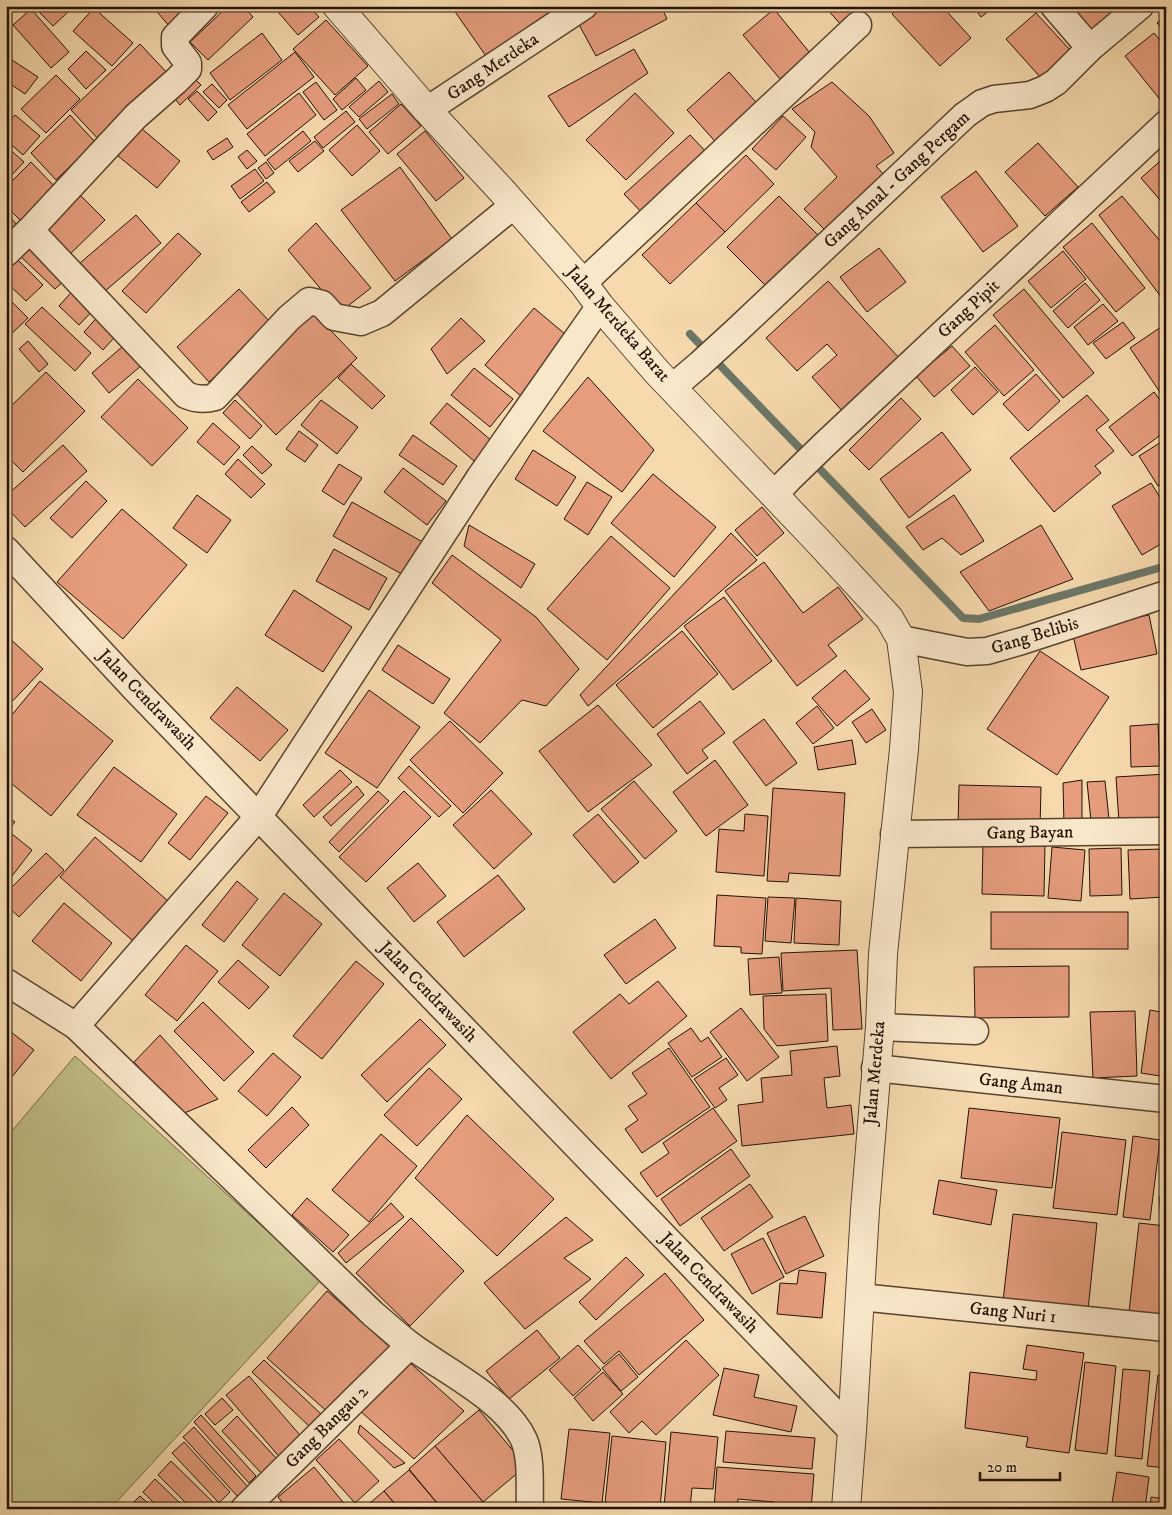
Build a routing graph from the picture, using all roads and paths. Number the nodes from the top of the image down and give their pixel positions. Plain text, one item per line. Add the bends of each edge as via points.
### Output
1 (205, 6) edge
2 (337, 6) edge
3 (584, 6) edge
4 (1054, 6) edge
5 (1140, 6) edge
6 (858, 25) dead end
7 (1090, 48) junction
8 (427, 110) junction
9 (1166, 124) edge
10 (514, 205) junction
11 (30, 230) junction
12 (6, 253) edge
13 (583, 283) junction
14 (600, 306) junction
15 (673, 387) junction
16 (781, 487) junction
17 (6, 550) edge
18 (1166, 594) edge
19 (901, 639) junction
20 (258, 816) junction
21 (1166, 831) edge
22 (894, 834) junction
23 (6, 982) edge
24 (76, 1026) junction
25 (880, 1026) junction
26 (975, 1032) dead end
27 (876, 1068) junction
28 (1166, 1099) edge
29 (860, 1297) junction
30 (1166, 1328) edge
31 (410, 1345) junction
32 (852, 1431) junction
33 (244, 1509) edge
34 (530, 1509) edge
35 (846, 1509) edge

1 - 11 street via 175,37 175,46 188,63 188,69 136,116
2 - 8 street, Jalan Merdeka Barat
3 - 8 street, Gang Merdeka
4 - 7 street
5 - 7 street, Gang Amal - Gang Pergam
6 - 13 street
7 - 15 street, Gang Amal - Gang Pergam via 1045,89 994,99 965,115
8 - 10 street, Jalan Merdeka Barat
9 - 16 street, Gang Pipit
10 - 11 street via 382,313 361,322 334,317 322,304 309,301 215,397 208,399 186,395
10 - 13 street, Jalan Merdeka Barat
11 - 12 street
13 - 14 street, Jalan Merdeka Barat
14 - 15 street, Jalan Merdeka Barat
14 - 20 street via 475,485
15 - 16 street, Jalan Merdeka Barat
16 - 19 street, Jalan Merdeka Barat via 889,618
17 - 20 street, Jalan Cendrawasih
18 - 19 street, Gang Belibis via 987,651 967,652
19 - 22 street, Jalan Merdeka via 908,692
20 - 24 street
20 - 32 street, Jalan Cendrawasih
21 - 22 street, Gang Bayan
22 - 25 street, Jalan Merdeka
23 - 24 street
24 - 31 street via 372,1313
25 - 26 street
25 - 27 street, Jalan Merdeka
27 - 28 street, Gang Aman
27 - 29 street, Jalan Merdeka
29 - 30 street, Gang Nuri 1
29 - 32 street, Jalan Merdeka
31 - 33 street, Gang Bangau 2
31 - 34 street via 484,1396 515,1424 527,1451
32 - 35 street, Jalan Merdeka

